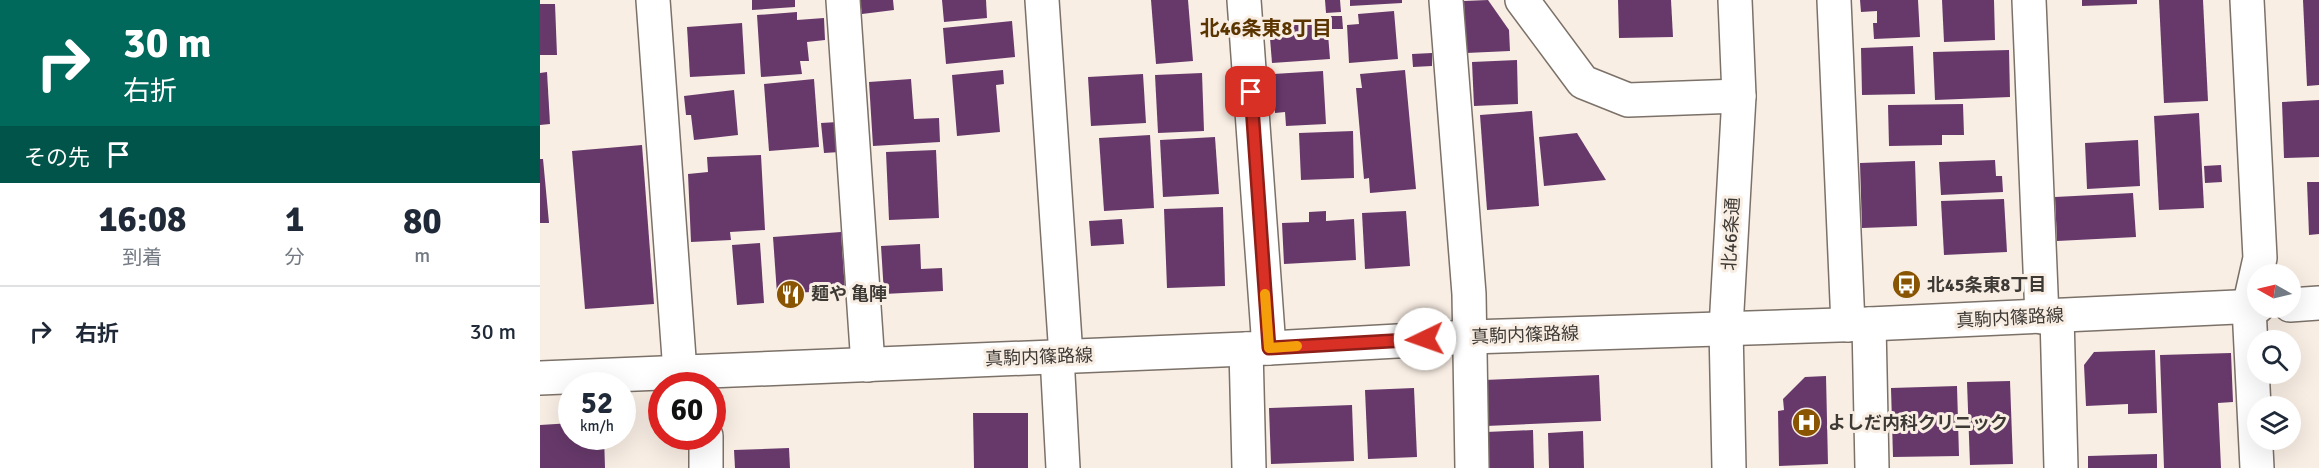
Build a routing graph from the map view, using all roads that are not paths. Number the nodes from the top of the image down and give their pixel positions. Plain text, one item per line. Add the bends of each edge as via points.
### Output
1 (652, 0) edge
2 (843, 0) edge
3 (1042, 0) edge
4 (1244, 0) edge
5 (1446, 0) edge
6 (1522, 0) edge
7 (1736, 0) edge
8 (1834, 0) edge
9 (2030, 0) edge
10 (2247, 0) edge
11 (1739, 96) junction
12 (2259, 264) edge
13 (2319, 303) edge
14 (2301, 304) edge
15 (2247, 307) edge
16 (2049, 317) junction
17 (2253, 318) edge
18 (1859, 325) junction
19 (1726, 328) junction
20 (1470, 337) junction
21 (1257, 348) junction
22 (1061, 356) junction
23 (868, 364) junction
24 (696, 372) edge
25 (726, 374) edge
26 (648, 377) edge
27 (540, 378) edge
28 (706, 450) edge
29 (706, 468) edge
30 (1063, 468) edge
31 (1249, 468) edge
32 (1472, 468) edge
33 (1729, 468) edge
34 (1872, 468) edge
35 (2061, 468) edge
36 (2257, 468) edge

1 - 24 street
2 - 23 street
3 - 22 street
4 - 21 street
5 - 20 street
6 - 11 street via 1583,82 1628,100
7 - 11 street, 北46条通
8 - 18 street
9 - 16 street
10 - 12 street
11 - 19 street, 北46条通
13 - 14 street
15 - 16 street, 真駒内篠路線
16 - 18 street, 真駒内篠路線
16 - 35 street
17 - 36 street
18 - 19 street, 真駒内篠路線
18 - 34 street
19 - 20 street, 真駒内篠路線
19 - 33 street, 北46条通
20 - 21 street, 真駒内篠路線
20 - 32 street
21 - 22 street, 真駒内篠路線
21 - 31 street
22 - 23 street, 真駒内篠路線
22 - 30 street
23 - 25 street, 真駒内篠路線
26 - 27 street, 真駒内篠路線
28 - 29 street

